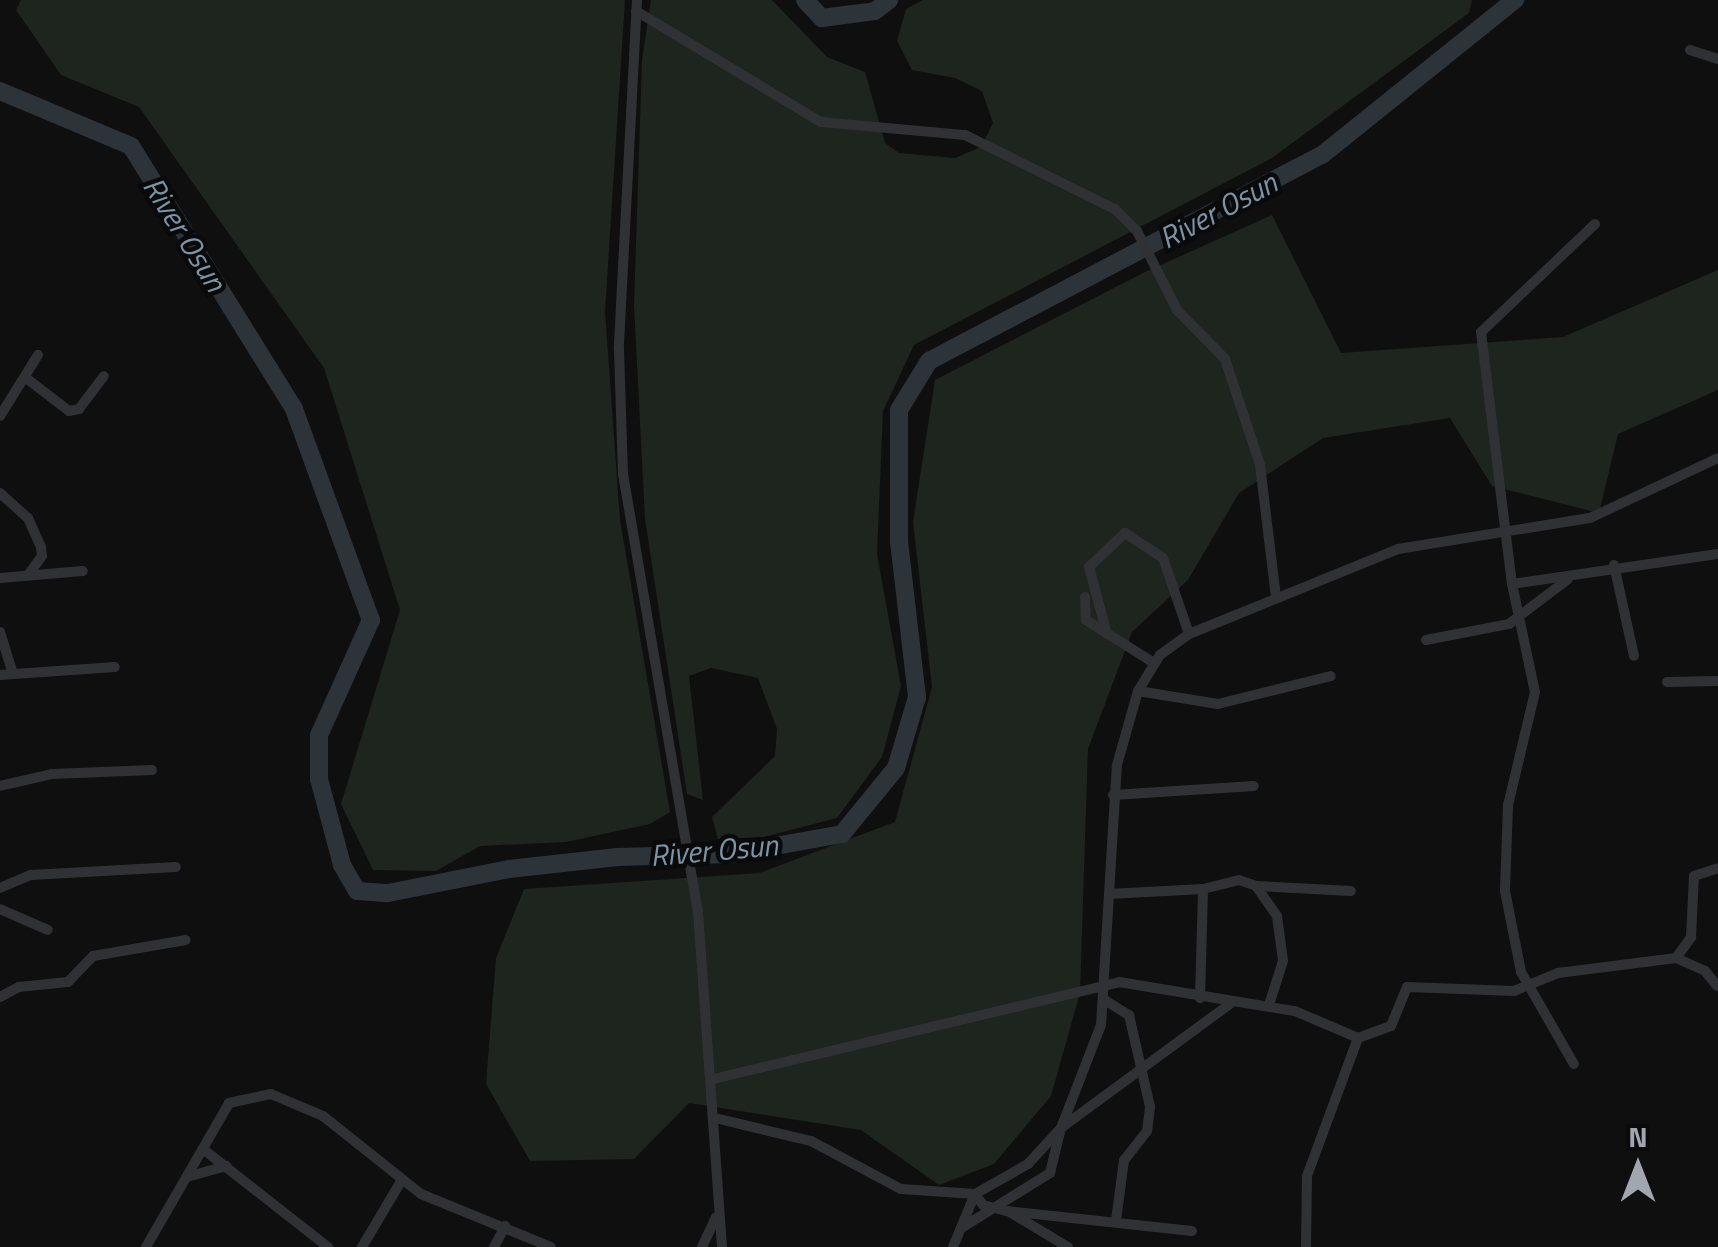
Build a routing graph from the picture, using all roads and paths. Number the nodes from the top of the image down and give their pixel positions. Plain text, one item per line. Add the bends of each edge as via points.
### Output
1 (636, 6) edge
2 (1690, 50) dead end
3 (1718, 59) edge
4 (1595, 224) dead end
5 (38, 355) dead end
6 (104, 376) dead end
7 (26, 378) junction
8 (0, 416) edge
9 (1718, 458) edge
10 (0, 492) edge
11 (1507, 534) junction
12 (1718, 554) edge
13 (1614, 565) junction
14 (83, 572) dead end
15 (28, 576) junction
16 (0, 578) edge
17 (1568, 578) junction
18 (1512, 584) junction
19 (1085, 597) dead end
20 (1276, 598) junction
21 (1520, 614) junction
22 (0, 632) edge
23 (1107, 634) junction
24 (1189, 634) junction
25 (1426, 640) dead end
26 (1634, 656) dead end
27 (1154, 662) junction
28 (114, 667) dead end
29 (13, 674) junction
30 (0, 676) edge
31 (1331, 676) dead end
32 (1718, 681) edge
33 (1667, 682) dead end
34 (1138, 692) junction
35 (152, 770) dead end
36 (0, 786) edge
37 (1254, 786) dead end
38 (1113, 795) junction
39 (176, 868) dead end
40 (1718, 868) edge
41 (1110, 874) junction
42 (1256, 886) junction
43 (0, 888) edge
44 (1203, 889) junction
45 (1131, 890) junction
46 (1351, 891) dead end
47 (1109, 894) junction
48 (0, 908) edge
49 (48, 930) dead end
50 (186, 940) dead end
51 (1676, 958) junction
52 (1530, 986) junction
53 (1717, 986) edge
54 (1102, 994) junction
55 (0, 997) edge
56 (1200, 998) junction
57 (1230, 1004) junction
58 (1269, 1005) junction
59 (1358, 1038) junction
60 (1574, 1064) dead end
61 (1140, 1072) junction
62 (713, 1079) junction
63 (715, 1118) junction
64 (1061, 1128) junction
65 (203, 1149) junction
66 (226, 1166) junction
67 (186, 1178) junction
68 (400, 1182) junction
69 (996, 1182) junction
70 (1020, 1188) junction
71 (975, 1194) junction
72 (1001, 1209) junction
73 (716, 1216) junction
74 (1116, 1221) junction
75 (505, 1226) junction
76 (963, 1228) junction
77 (1192, 1232) dead end
78 (146, 1247) edge
79 (328, 1247) edge
80 (362, 1247) edge
81 (494, 1247) edge
82 (551, 1247) edge
83 (702, 1247) edge
84 (722, 1247) edge
85 (953, 1247) edge
86 (1068, 1247) edge
87 (1306, 1247) edge

1 - 20 street via 821,122 964,136 1115,209 1137,231 1176,310 1225,359 1248,419 1267,507
1 - 62 street via 621,438 684,840
2 - 3 street
4 - 11 street via 1482,332
5 - 7 street
6 - 7 street via 69,411
7 - 8 street
9 - 11 street via 1590,518
10 - 15 street via 28,518 40,546 42,556
11 - 18 street
11 - 20 street via 1398,550
12 - 13 street
13 - 17 street
13 - 26 street
14 - 15 street
15 - 16 street
17 - 18 street
17 - 21 street
18 - 21 street
19 - 23 street via 1086,620
20 - 24 street
21 - 25 street via 1509,624
21 - 52 street via 1534,702 1508,805 1505,891 1516,959
22 - 29 street
23 - 24 street via 1089,567 1125,534 1164,558
23 - 27 street
24 - 27 street
27 - 34 street
28 - 29 street
29 - 30 street
31 - 34 street via 1218,704
32 - 33 street
34 - 38 street
35 - 36 street via 52,774
37 - 38 street
38 - 41 street
39 - 43 street via 31,875
40 - 51 street via 1694,876 1692,937
41 - 45 street
41 - 47 street
42 - 44 street via 1231,879
42 - 46 street
42 - 58 street via 1277,916 1283,961
44 - 45 street
44 - 56 street
45 - 47 street
47 - 54 street
48 - 49 street
50 - 55 street via 92,956 68,982 19,987
51 - 52 street via 1558,973
51 - 53 street via 1705,971
52 - 59 street via 1514,992 1407,986 1391,1026
52 - 60 street
54 - 56 street via 1132,983
54 - 61 street via 1130,1016
54 - 62 street
54 - 64 street via 1094,1048
56 - 57 street
57 - 58 street
57 - 61 street
58 - 59 street via 1320,1018
59 - 87 street via 1306,1176
61 - 64 street
61 - 74 street via 1151,1118 1124,1160
62 - 63 street
63 - 71 street via 811,1141 901,1188
63 - 73 street
64 - 69 street via 1044,1153
64 - 70 street via 1056,1166
65 - 66 street
65 - 67 street
65 - 68 street via 229,1104 270,1094 323,1116
66 - 67 street
66 - 79 street
67 - 78 street
68 - 75 street
68 - 80 street
69 - 70 street
69 - 71 street
70 - 72 street
71 - 72 street via 983,1205
71 - 76 street
72 - 74 street
72 - 76 street
72 - 86 street
73 - 83 street
73 - 84 street
74 - 77 street
75 - 81 street
75 - 82 street
76 - 85 street

